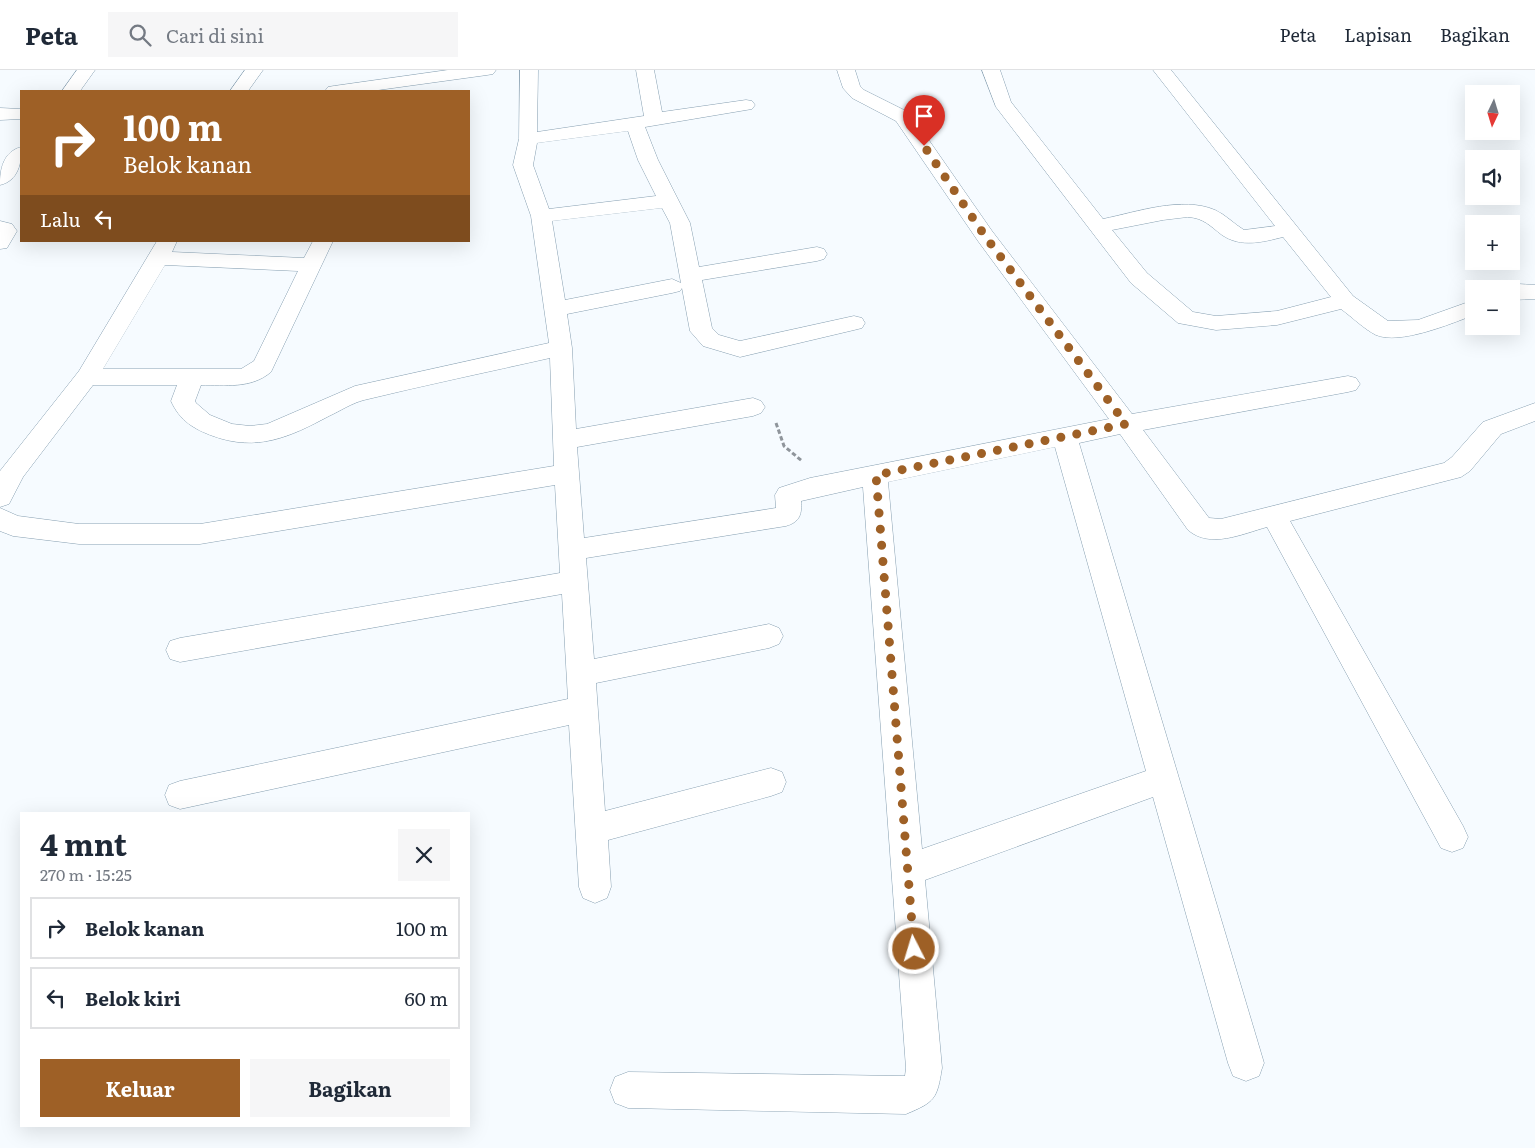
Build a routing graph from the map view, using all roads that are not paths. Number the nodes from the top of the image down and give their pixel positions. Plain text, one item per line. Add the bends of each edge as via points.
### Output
1 (86, 70) edge
2 (254, 70) edge
3 (528, 70) edge
4 (645, 70) edge
5 (846, 70) edge
6 (991, 70) edge
7 (1162, 70) edge
8 (479, 71) edge
9 (393, 88) edge
10 (72, 90) edge
11 (240, 90) edge
12 (354, 90) edge
13 (746, 105) dead end
14 (0, 114) edge
15 (20, 114) edge
16 (644, 121) junction
17 (528, 139) junction
18 (20, 154) edge
19 (0, 179) edge
20 (667, 200) junction
21 (541, 216) junction
22 (1099, 226) junction
23 (0, 227) edge
24 (1288, 229) junction
25 (322, 242) edge
26 (0, 243) edge
27 (163, 250) edge
28 (816, 254) dead end
29 (311, 265) junction
30 (681, 281) junction
31 (1520, 291) edge
32 (1535, 292) edge
33 (1345, 301) junction
34 (555, 309) junction
35 (1465, 310) edge
36 (854, 323) dead end
37 (560, 348) junction
38 (87, 377) junction
39 (192, 377) junction
40 (1348, 384) dead end
41 (753, 407) dead end
42 (1535, 412) edge
43 (1126, 424) junction
44 (1065, 438) junction
45 (565, 440) junction
46 (568, 473) junction
47 (876, 475) junction
48 (0, 496) edge
49 (1274, 517) junction
50 (0, 518) edge
51 (573, 550) junction
52 (575, 581) junction
53 (769, 636) dead end
54 (180, 650) dead end
55 (581, 674) junction
56 (583, 709) junction
57 (1162, 779) junction
58 (771, 782) dead end
59 (180, 795) dead end
60 (591, 830) junction
61 (1452, 837) dead end
62 (908, 870) junction
63 (595, 887) dead end
64 (1246, 1063) dead end
65 (628, 1090) dead end

1 - 10 street
2 - 11 street
3 - 17 street
4 - 16 street
5 - 43 street via 852,88 858,94 903,117 985,236
6 - 22 street via 1002,103
7 - 24 street
8 - 9 street
9 - 12 street
13 - 16 street
14 - 15 street
16 - 17 street
16 - 20 street via 648,160
17 - 21 street via 523,166
18 - 19 street
20 - 21 street
20 - 30 street via 680,223
21 - 34 street
22 - 24 street via 1189,211 1208,214 1240,236
22 - 33 street via 1139,278 1186,318 1216,323 1276,318
23 - 26 street via 7,231
24 - 33 street
25 - 29 street
27 - 29 street
27 - 38 street
28 - 30 street
29 - 39 street via 263,366 242,377
30 - 34 street
30 - 36 street via 701,331 711,341 726,346 740,349
31 - 32 street
33 - 35 street via 1383,329 1420,327
34 - 37 street
37 - 39 street via 355,394 284,428 254,436 234,435 216,429 186,410 182,401
37 - 45 street
38 - 39 street
38 - 48 street via 14,470
40 - 43 street
41 - 45 street
42 - 49 street via 1492,428 1452,470
43 - 44 street
43 - 49 street via 1203,528 1221,529
44 - 47 street
44 - 57 street
45 - 46 street
46 - 50 street via 200,534 79,534 13,526
46 - 51 street
47 - 51 street via 810,488 788,496 790,512 786,516
47 - 62 street
49 - 61 street
51 - 52 street
52 - 54 street
52 - 55 street
53 - 55 street
55 - 56 street
56 - 59 street
56 - 60 street
57 - 62 street
57 - 64 street
58 - 60 street
60 - 63 street
62 - 65 street via 924,1068 921,1087 906,1096

